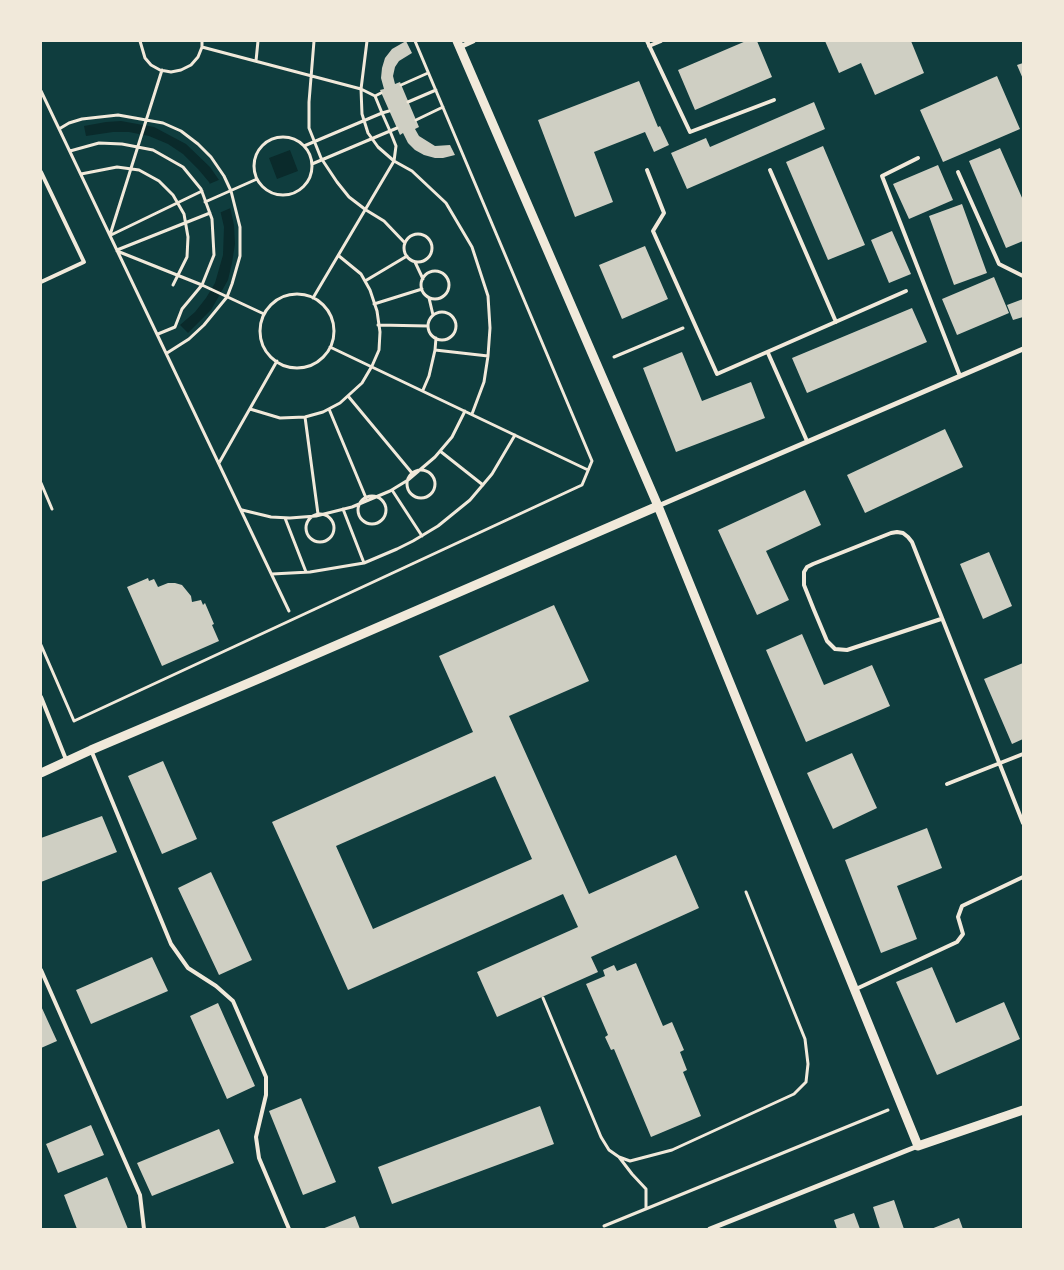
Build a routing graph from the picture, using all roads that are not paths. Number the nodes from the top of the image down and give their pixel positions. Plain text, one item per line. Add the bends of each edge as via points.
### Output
1 (473, 41) edge
2 (647, 41) edge
3 (661, 41) edge
4 (458, 44) edge
5 (649, 46) junction
6 (774, 100) dead end
7 (918, 158) dead end
8 (647, 170) dead end
9 (770, 170) dead end
10 (41, 172) edge
11 (958, 172) dead end
12 (1023, 276) edge
13 (41, 282) edge
14 (906, 292) dead end
15 (836, 322) junction
16 (1023, 349) edge
17 (768, 353) junction
18 (960, 376) junction
19 (807, 441) junction
20 (658, 506) junction
21 (941, 619) junction
22 (41, 697) edge
23 (91, 750) junction
24 (1023, 754) edge
25 (67, 762) junction
26 (1000, 763) junction
27 (41, 773) edge
28 (947, 784) dead end
29 (1023, 823) edge
30 (1023, 877) edge
31 (41, 970) edge
32 (854, 990) junction
33 (1023, 1110) edge
34 (918, 1146) junction
35 (144, 1229) edge
36 (289, 1229) edge
37 (710, 1229) edge

1 - 4 street
2 - 5 lane
3 - 5 lane
4 - 20 street
5 - 6 lane via 690,132
7 - 18 lane via 882,176
8 - 17 lane via 664,213 653,231 718,374
9 - 15 lane
10 - 13 lane via 84,262
11 - 12 lane via 999,264
14 - 15 lane
15 - 17 lane
16 - 18 street
17 - 19 lane
18 - 19 street
19 - 20 street
20 - 23 street
20 - 32 street
21 - 21 lane via 912,542 903,533 882,536 813,564 804,572 804,584 814,610 827,641 835,649 847,650
21 - 26 lane
22 - 25 lane
23 - 25 street
23 - 36 lane via 171,944 188,968 233,1001 266,1077 266,1095 256,1136 259,1158
24 - 26 lane
25 - 27 street
26 - 28 lane
26 - 29 lane
30 - 32 lane via 962,906 958,917 963,934 957,942
31 - 35 lane via 140,1195
32 - 34 street
33 - 34 street
34 - 37 street

